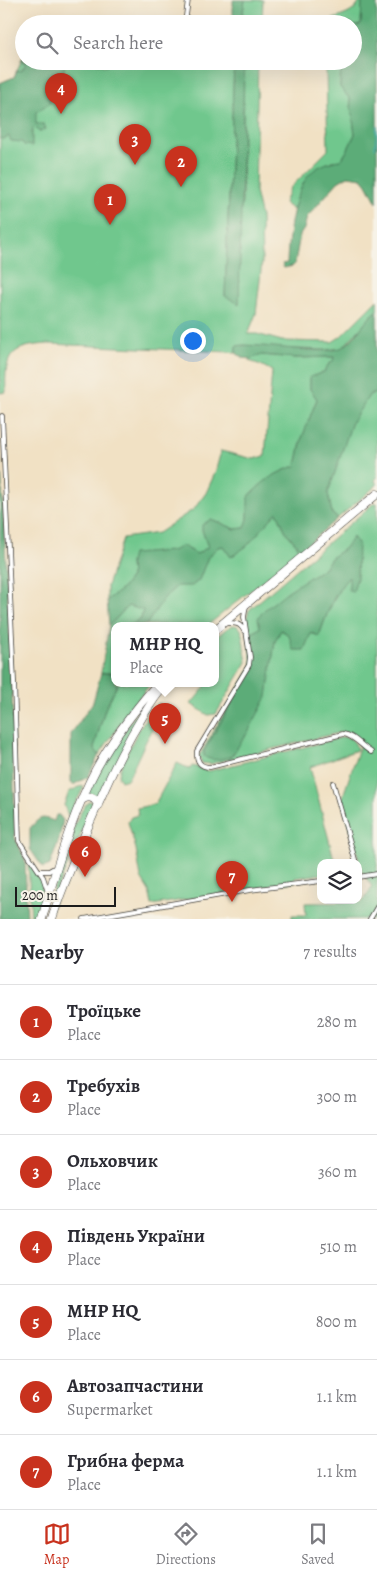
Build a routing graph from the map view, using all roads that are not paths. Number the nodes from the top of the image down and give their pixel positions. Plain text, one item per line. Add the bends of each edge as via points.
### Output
1 (188, 0) edge
2 (186, 15) edge
3 (2, 416) dead end
4 (377, 494) edge
5 (246, 604) junction
6 (223, 623) junction
7 (219, 626) edge
8 (246, 635) junction
9 (155, 687) edge
10 (163, 687) edge
11 (372, 752) dead end
12 (333, 783) dead end
13 (82, 800) junction
14 (98, 805) junction
15 (355, 859) edge
16 (57, 866) junction
17 (39, 871) junction
18 (377, 874) edge
19 (362, 876) edge
20 (317, 882) edge
21 (49, 894) junction
22 (377, 906) edge
23 (42, 919) edge
24 (52, 919) edge
25 (84, 919) edge
26 (370, 919) edge

1 - 2 street
3 - 17 street via 19,841
4 - 5 highway
5 - 6 highway
5 - 8 street
6 - 7 highway
6 - 8 street via 240,625
8 - 11 street via 249,665 197,752 201,765 210,767 343,734 352,736
9 - 13 highway via 107,750
10 - 14 highway via 132,734
12 - 15 street
13 - 14 highway via 91,797
13 - 16 highway
14 - 24 highway
16 - 17 street via 49,871
16 - 21 highway
17 - 21 street
18 - 19 street
20 - 25 street
21 - 23 highway
22 - 26 street

